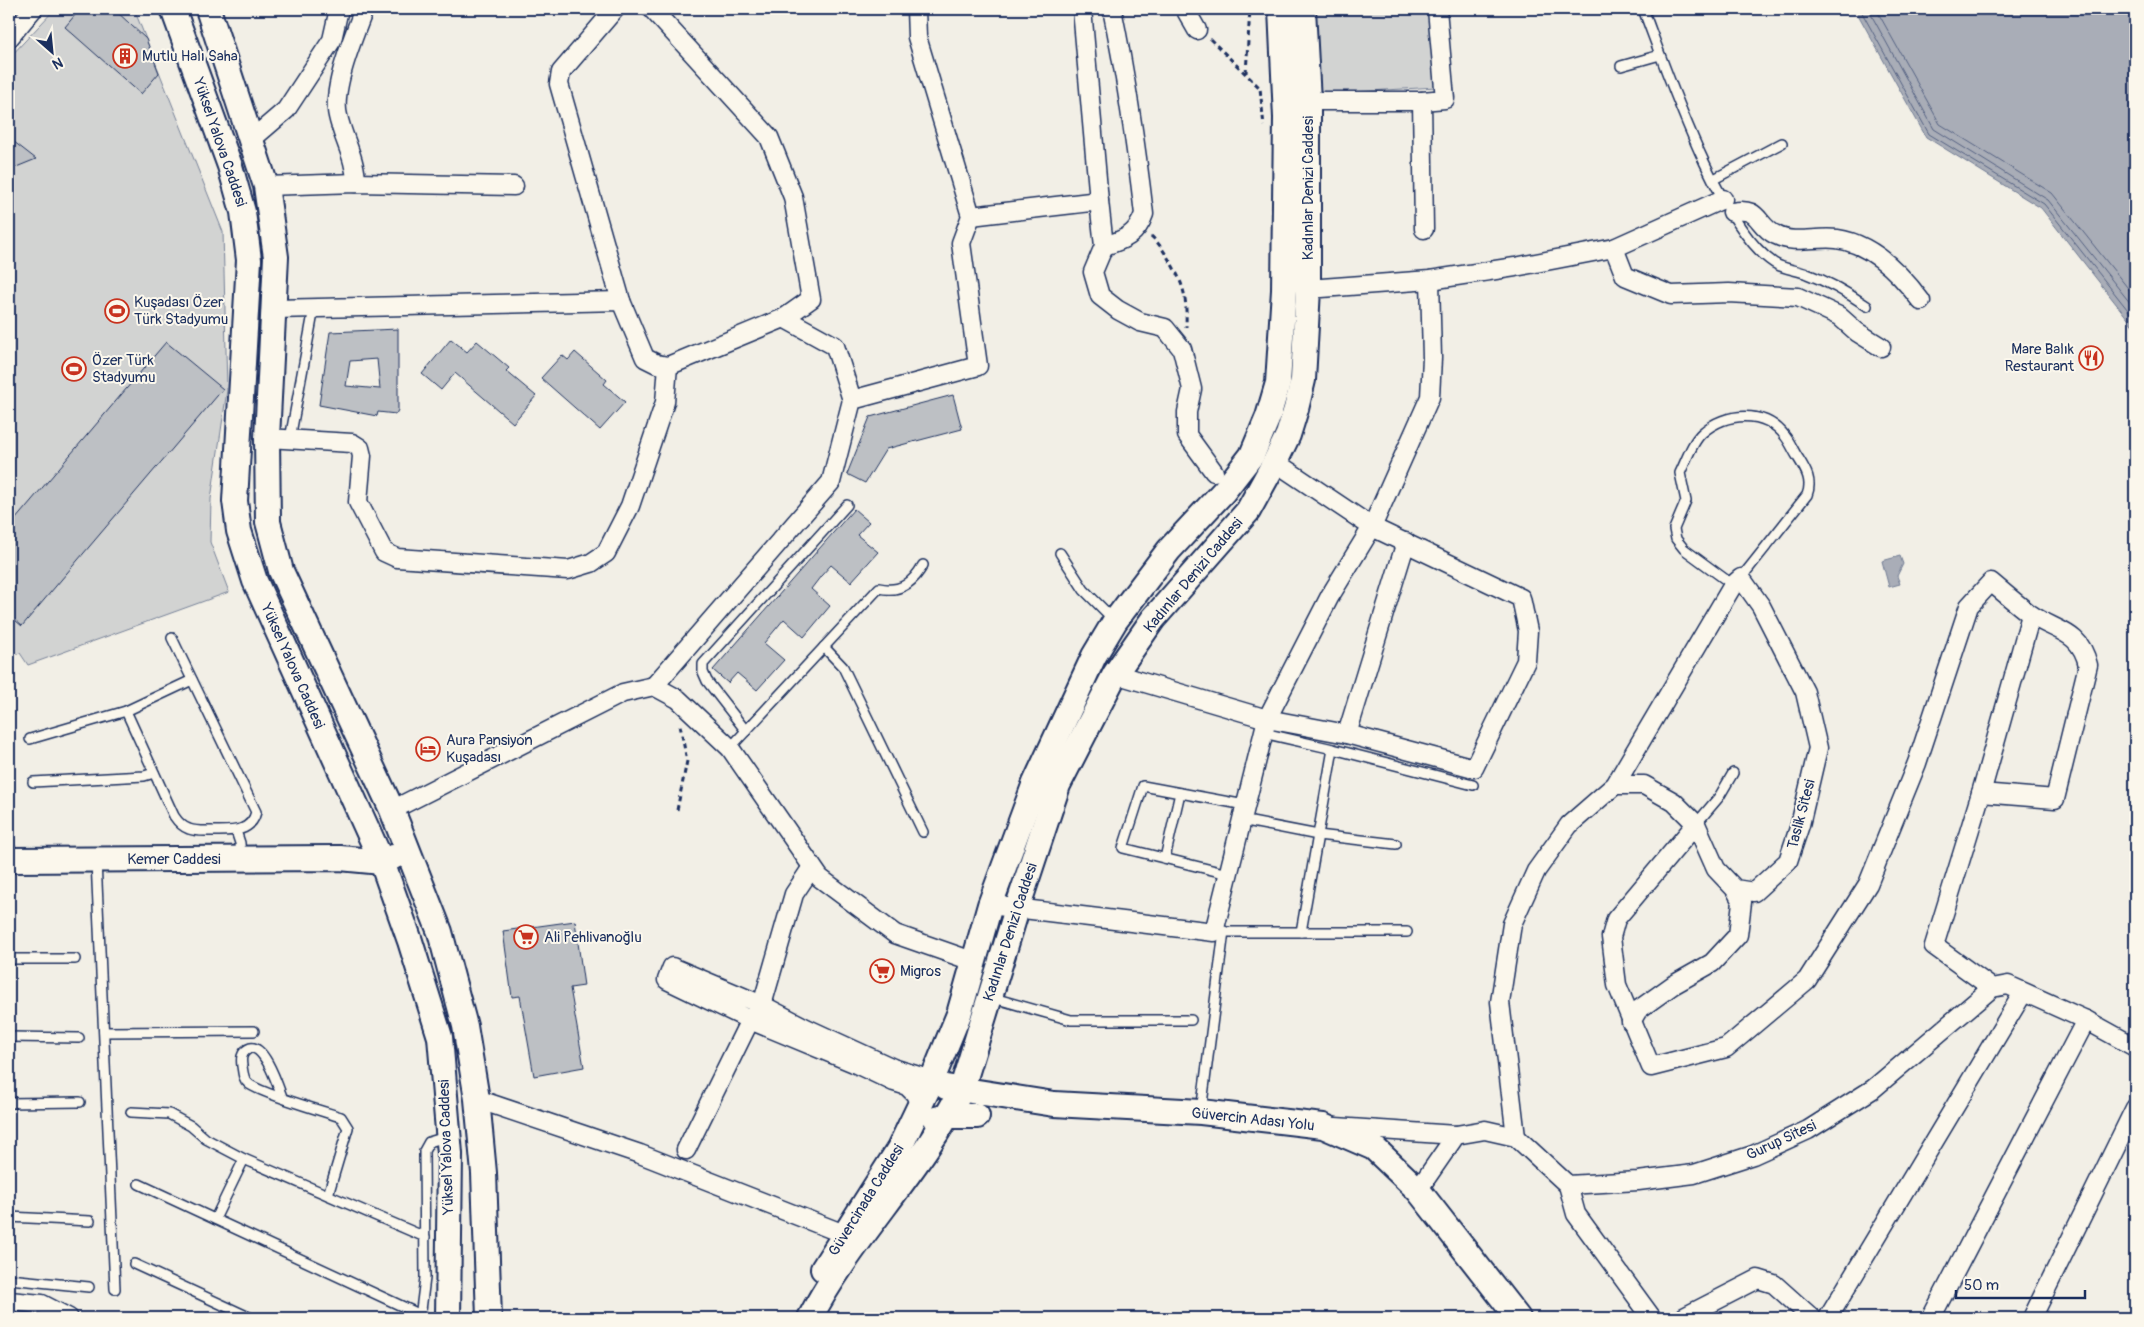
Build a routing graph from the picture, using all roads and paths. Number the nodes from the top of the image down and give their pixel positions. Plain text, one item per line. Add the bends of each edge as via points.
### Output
1 (33, 9) edge
2 (173, 9) edge
3 (208, 9) edge
4 (339, 9) edge
5 (364, 9) edge
6 (615, 9) edge
7 (652, 9) edge
8 (916, 9) edge
9 (1082, 9) edge
10 (1112, 9) edge
11 (1185, 9) edge
12 (1250, 9) edge
13 (1281, 9) edge
14 (1304, 9) edge
15 (1437, 9) edge
16 (1642, 9) edge
17 (1197, 30) joint
18 (9, 38) edge
19 (1660, 55) junction
20 (1621, 66) dead end
21 (1246, 73) junction
22 (1308, 101) junction
23 (1422, 101) junction
24 (1264, 130) dead end
25 (251, 140) junction
26 (1782, 143) dead end
27 (1714, 179) junction
28 (356, 182) junction
29 (266, 186) junction
30 (514, 186) dead end
31 (1099, 201) junction
32 (1728, 206) junction
33 (971, 216) junction
34 (1139, 227) junction
35 (1424, 229) dead end
36 (1104, 246) junction
37 (1614, 248) junction
38 (1430, 280) junction
39 (1308, 289) junction
40 (1284, 290) junction
41 (621, 301) junction
42 (1921, 301) dead end
43 (1867, 306) dead end
44 (314, 308) junction
45 (274, 309) junction
46 (784, 318) junction
47 (1881, 347) dead end
48 (1182, 350) junction
49 (668, 366) junction
50 (852, 400) junction
51 (267, 438) junction
52 (290, 439) junction
53 (1275, 462) junction
54 (1214, 472) dead end
55 (847, 505) dead end
56 (1372, 527) junction
57 (1406, 542) junction
58 (1060, 553) dead end
59 (923, 565) dead end
60 (1737, 582) junction
61 (2031, 614) junction
62 (1116, 621) junction
63 (172, 638) dead end
64 (824, 647) junction
65 (1115, 674) junction
66 (192, 680) junction
67 (654, 686) junction
68 (678, 699) junction
69 (126, 711) junction
70 (1265, 726) junction
71 (746, 731) junction
72 (1347, 734) junction
73 (30, 739) dead end
74 (730, 748) junction
75 (1333, 748) junction
76 (154, 773) junction
77 (1734, 773) dead end
78 (33, 782) dead end
79 (1473, 785) dead end
80 (1615, 785) junction
81 (1180, 793) junction
82 (1981, 793) junction
83 (392, 810) junction
84 (677, 810) dead end
85 (1243, 812) junction
86 (1696, 824) junction
87 (366, 826) junction
88 (236, 831) junction
89 (923, 832) dead end
90 (1318, 835) junction
91 (1396, 844) dead end
92 (408, 850) junction
93 (340, 858) junction
94 (1165, 858) junction
95 (96, 859) junction
96 (241, 859) junction
97 (9, 860) edge
98 (382, 862) junction
99 (812, 867) junction
100 (1228, 874) junction
101 (1735, 890) junction
102 (990, 905) junction
103 (1017, 909) junction
104 (1219, 931) junction
105 (1301, 932) junction
106 (1407, 932) dead end
107 (75, 958) dead end
108 (9, 959) edge
109 (975, 962) junction
110 (1992, 988) junction
111 (2023, 993) junction
112 (990, 997) junction
113 (762, 1005) junction
114 (750, 1020) junction
115 (1191, 1020) dead end
116 (2086, 1020) junction
117 (1631, 1022) junction
118 (254, 1031) dead end
119 (104, 1032) junction
120 (9, 1037) edge
121 (79, 1038) dead end
122 (2135, 1047) edge
123 (932, 1080) junction
124 (962, 1088) junction
125 (282, 1097) junction
126 (477, 1099) junction
127 (80, 1102) dead end
128 (9, 1104) edge
129 (1054, 1104) junction
130 (920, 1105) junction
131 (2135, 1108) edge
132 (131, 1112) dead end
133 (1201, 1112) junction
134 (948, 1116) junction
135 (977, 1116) junction
136 (1323, 1126) junction
137 (479, 1132) junction
138 (1456, 1135) junction
139 (1516, 1137) junction
140 (449, 1145) junction
141 (686, 1150) dead end
142 (919, 1157) junction
143 (244, 1159) junction
144 (139, 1184) dead end
145 (1568, 1185) junction
146 (1418, 1190) junction
147 (328, 1194) junction
148 (9, 1217) edge
149 (215, 1219) junction
150 (90, 1221) dead end
151 (844, 1234) junction
152 (425, 1237) junction
153 (134, 1264) dead end
154 (9, 1279) edge
155 (89, 1287) dead end
156 (115, 1289) dead end
157 (9, 1301) edge
158 (1513, 1314) edge
159 (421, 1316) edge
160 (69, 1318) edge
161 (250, 1318) edge
162 (448, 1318) edge
163 (462, 1318) edge
164 (476, 1318) edge
165 (489, 1318) edge
166 (793, 1318) edge
167 (810, 1318) edge
168 (1652, 1318) edge
169 (1682, 1318) edge
170 (1812, 1318) edge
171 (1828, 1318) edge
172 (1931, 1318) edge
173 (2032, 1318) edge

1 - 18 street
2 - 87 main road, Yüksel Yalova Caddesi via 230,166 243,212 249,260 235,501 239,532 255,581
3 - 25 main road, Yüksel Yalova Caddesi
4 - 25 street via 332,40 286,110
5 - 28 street via 336,103 356,169
6 - 41 street via 561,72 559,84
7 - 46 street via 769,137 793,197 811,299
8 - 33 street via 917,37
9 - 31 street
10 - 34 street via 1134,131 1144,214
11 - 17 street
12 - 21 path
13 - 40 main road, Kadınlar Denizi Caddesi via 1286,118
14 - 22 main road, Kadınlar Denizi Caddesi
15 - 23 street via 1445,99
16 - 19 lane
17 - 21 path
19 - 20 lane
19 - 27 lane
21 - 24 path via 1260,88
22 - 23 street
22 - 39 main road, Kadınlar Denizi Caddesi
23 - 35 street
25 - 29 main road, Yüksel Yalova Caddesi
26 - 27 lane
27 - 32 lane
28 - 29 street
28 - 30 street
29 - 45 main road, Yüksel Yalova Caddesi via 276,257
31 - 33 street
31 - 36 street
32 - 37 street
32 - 42 street via 1753,213 1765,227 1784,238 1836,239 1856,245 1884,261 1904,278
32 - 43 lane via 1756,248 1775,264 1838,287
33 - 50 street via 961,243 978,366
34 - 36 street via 1123,240
34 - 48 path via 1157,241 1181,279 1187,304
36 - 48 street via 1093,272 1100,296 1140,322 1165,328
37 - 38 street
37 - 47 street via 1626,276 1671,295 1798,297 1839,316
38 - 39 street
38 - 56 street via 1430,397
39 - 40 main road
39 - 53 main road, Kadınlar Denizi Caddesi via 1303,380 1288,435
40 - 62 main road, Kadınlar Denizi Caddesi via 1278,383 1252,455 1169,550
41 - 44 street
41 - 49 street via 645,358
44 - 45 street
44 - 52 lane
45 - 51 main road, Yüksel Yalova Caddesi
46 - 49 street
46 - 50 street via 835,346
48 - 54 street via 1192,389 1187,435
49 - 52 street via 665,402 630,506 606,553 580,568 568,570 397,558 384,552 358,502 360,448 352,443
50 - 67 street via 831,482
51 - 52 street
51 - 83 main road, Yüksel Yalova Caddesi via 268,522 281,571
53 - 56 street
53 - 65 main road, Kadınlar Denizi Caddesi via 1248,511 1153,619
55 - 71 lane via 703,664 706,681
56 - 57 street
56 - 70 street via 1330,596
57 - 72 street
57 - 72 street via 1521,598 1528,631 1526,661 1474,768
58 - 62 lane via 1084,590
59 - 64 lane via 906,585 893,590 879,588
60 - 60 lane via 1808,495 1810,485 1808,474 1785,435 1766,421 1743,416 1717,422 1700,435 1680,473 1686,501 1674,529 1676,540 1684,549
60 - 80 street
60 - 101 street, Taslik Sitesi via 1761,606 1805,692 1818,748 1788,861 1754,892
61 - 82 street
61 - 82 street via 2074,636 2085,651 2088,665 2054,799
61 - 117 street via 1991,582 1969,606 1917,763 1868,884 1807,980 1726,1048 1651,1067
62 - 102 main road, Kadınlar Denizi Caddesi via 1094,656 1035,783
63 - 66 lane
64 - 71 lane
64 - 89 lane via 843,667
65 - 70 street
65 - 103 main road, Kadınlar Denizi Caddesi via 1058,785
66 - 69 lane
66 - 88 lane via 256,812 250,824
67 - 68 street
67 - 83 street via 623,693
68 - 74 street
68 - 84 path via 673,710 682,731 687,761
69 - 73 lane
69 - 76 lane
70 - 72 street
70 - 75 lane
70 - 85 street
71 - 74 lane
74 - 99 street
75 - 79 lane
75 - 90 lane
76 - 78 lane
76 - 88 lane via 174,816 186,828
77 - 86 lane
80 - 86 street via 1644,785 1674,802
80 - 139 street via 1569,825 1536,871 1512,924 1500,1002
81 - 85 lane
81 - 94 lane
81 - 94 lane via 1143,786 1123,848
82 - 110 street via 1934,946
83 - 87 main road
83 - 92 main road, Yüksel Yalova Caddesi
85 - 90 lane
85 - 100 street
86 - 101 street via 1716,869
86 - 117 street via 1616,919 1611,937 1616,985
87 - 93 main road
87 - 98 main road, Yüksel Yalova Caddesi
88 - 96 lane
90 - 91 lane
90 - 105 lane
92 - 98 main road
92 - 126 main road, Yüksel Yalova Caddesi via 440,932 465,1026
93 - 96 main road, Kemer Caddesi
93 - 98 main road, Kemer Caddesi
94 - 100 lane
95 - 96 main road, Kemer Caddesi
95 - 97 main road, Kemer Caddesi
95 - 119 lane
98 - 140 main road, Yüksel Yalova Caddesi via 440,1037
99 - 109 street via 820,878 895,934
99 - 113 street via 794,894
100 - 104 street
101 - 117 street via 1742,902 1738,935 1712,963 1638,1010
102 - 103 street
102 - 109 main road, Kadınlar Denizi Caddesi
103 - 104 street
103 - 112 main road, Kadınlar Denizi Caddesi
104 - 105 lane
104 - 133 lane
105 - 106 lane
107 - 108 lane
109 - 123 main road, Kadınlar Denizi Caddesi via 959,1014
110 - 111 street via 2008,986
110 - 145 street, Gurup Sitesi via 1873,1089 1808,1130 1753,1155 1694,1174
111 - 116 street
111 - 171 street
112 - 115 lane via 1071,1020
112 - 124 main road, Kadınlar Denizi Caddesi
113 - 114 street
113 - 114 street via 672,967 667,980
113 - 123 street via 893,1068
114 - 130 street via 908,1086
114 - 141 street
116 - 122 street
116 - 172 street
118 - 119 lane
119 - 156 lane
120 - 121 lane
123 - 124 main road
123 - 130 main road, Güvercinada Caddesi
124 - 129 main road, Güvercin Adası Yolu
124 - 130 main road via 946,1087 932,1092
124 - 134 main road, Kadınlar Denizi Caddesi
125 - 125 lane via 246,1081 241,1058 247,1050 256,1049 264,1056
125 - 147 lane via 341,1117 348,1128
126 - 137 main road, Yüksel Yalova Caddesi
126 - 151 street via 640,1154
127 - 128 lane
129 - 133 main road, Güvercin Adası Yolu
129 - 135 main road, Güvercin Adası Yolu
130 - 134 main road via 924,1115 936,1119
130 - 151 main road, Güvercinada Caddesi via 899,1149
131 - 173 street
132 - 143 lane via 169,1114
133 - 136 main road, Güvercin Adası Yolu
134 - 135 main road
134 - 142 main road, Kadınlar Denizi Caddesi
135 - 142 main road, Güvercin Adası Yolu via 944,1135
136 - 138 street
136 - 146 main road, Güvercin Adası Yolu via 1374,1148
137 - 164 main road
137 - 165 main road, Yüksel Yalova Caddesi via 484,1173
138 - 139 street via 1485,1130
138 - 146 street
139 - 145 street
140 - 152 lane via 433,1140 424,1151
140 - 162 main road, Yüksel Yalova Caddesi
140 - 163 main road via 460,1181
142 - 167 main road, Güvercinada Caddesi
143 - 147 lane
143 - 149 lane
144 - 149 lane
145 - 168 street via 1576,1214
146 - 158 main road, Güvercin Adası Yolu
147 - 152 lane
148 - 150 lane
149 - 159 lane
151 - 166 main road, Güvercinada Caddesi
152 - 159 lane
153 - 161 lane
154 - 155 lane
157 - 160 street via 42,1304
169 - 170 street via 1758,1279 1774,1284

